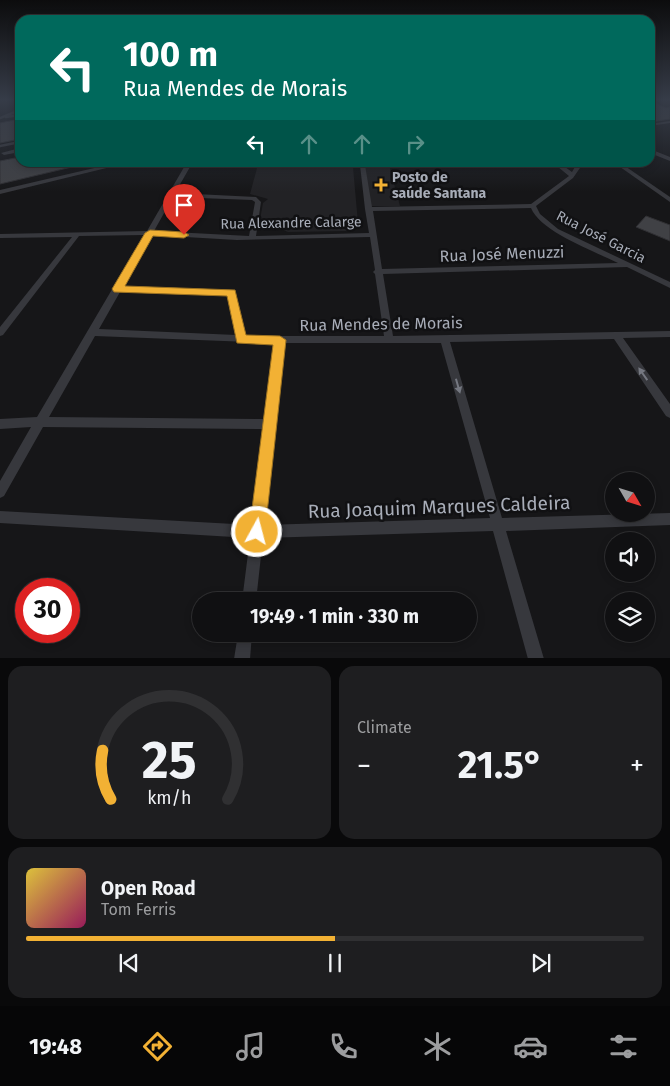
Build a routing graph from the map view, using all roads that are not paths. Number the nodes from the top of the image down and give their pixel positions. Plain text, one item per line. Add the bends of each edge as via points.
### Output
1 (15, 143) edge
2 (0, 146) edge
3 (15, 151) edge
4 (655, 152) edge
5 (4, 154) dead end
6 (670, 159) edge
7 (108, 167) edge
8 (187, 167) edge
9 (363, 167) edge
10 (561, 167) edge
11 (578, 167) edge
12 (622, 167) edge
13 (572, 175) junction
14 (0, 192) edge
15 (171, 195) junction
16 (670, 200) edge
17 (533, 206) junction
18 (368, 209) junction
19 (150, 233) junction
20 (372, 235) junction
21 (0, 236) edge
22 (78, 236) junction
23 (252, 237) junction
24 (628, 265) junction
25 (377, 272) junction
26 (670, 285) edge
27 (118, 289) junction
28 (92, 332) junction
29 (0, 333) edge
30 (670, 334) edge
31 (616, 335) junction
32 (445, 339) junction
33 (241, 340) junction
34 (280, 340) junction
35 (389, 340) junction
36 (670, 413) edge
37 (40, 422) junction
38 (0, 424) edge
39 (270, 424) junction
40 (0, 492) edge
41 (0, 517) edge
42 (670, 519) edge
43 (496, 524) junction
44 (257, 532) junction
45 (250, 592) edge
46 (244, 642) edge
47 (242, 658) edge
48 (536, 658) edge

1 - 2 lane
3 - 5 street
4 - 6 street
7 - 14 street
8 - 15 street
9 - 18 street
10 - 13 street
11 - 13 street, Rua José Garcia
12 - 16 street
13 - 17 street, Rua José Garcia
15 - 19 street
15 - 23 street via 254,198 258,202
17 - 18 street
17 - 24 street, Rua José Garcia via 544,222
18 - 20 street
19 - 22 street, Rua Alexandre Calarge
19 - 23 street, Rua Alexandre Calarge
19 - 27 street
20 - 23 street, Rua Alexandre Calarge
20 - 25 street
21 - 22 street, Rua Alexandre Calarge
22 - 29 street
24 - 25 street, Rua José Menuzzi
24 - 26 street, Rua José Garcia
25 - 35 street
27 - 28 street
27 - 33 street via 232,292
28 - 33 street, Rua Mendes de Morais
28 - 37 street
30 - 31 street, Rua Mendes de Morais
31 - 32 street, Rua Mendes de Morais
36 -> 31 street
32 - 35 street, Rua Mendes de Morais
32 -> 43 street
33 - 34 street, Rua Mendes de Morais
34 - 35 street, Rua Mendes de Morais
34 - 39 street
37 - 38 street
37 - 39 street
37 - 40 street
39 - 44 street
41 - 44 street, Rua Joaquim Marques Caldeira
42 - 43 street, Rua Joaquim Marques Caldeira
43 - 44 street, Rua Joaquim Marques Caldeira
43 - 48 street
44 - 45 street
46 - 47 street

